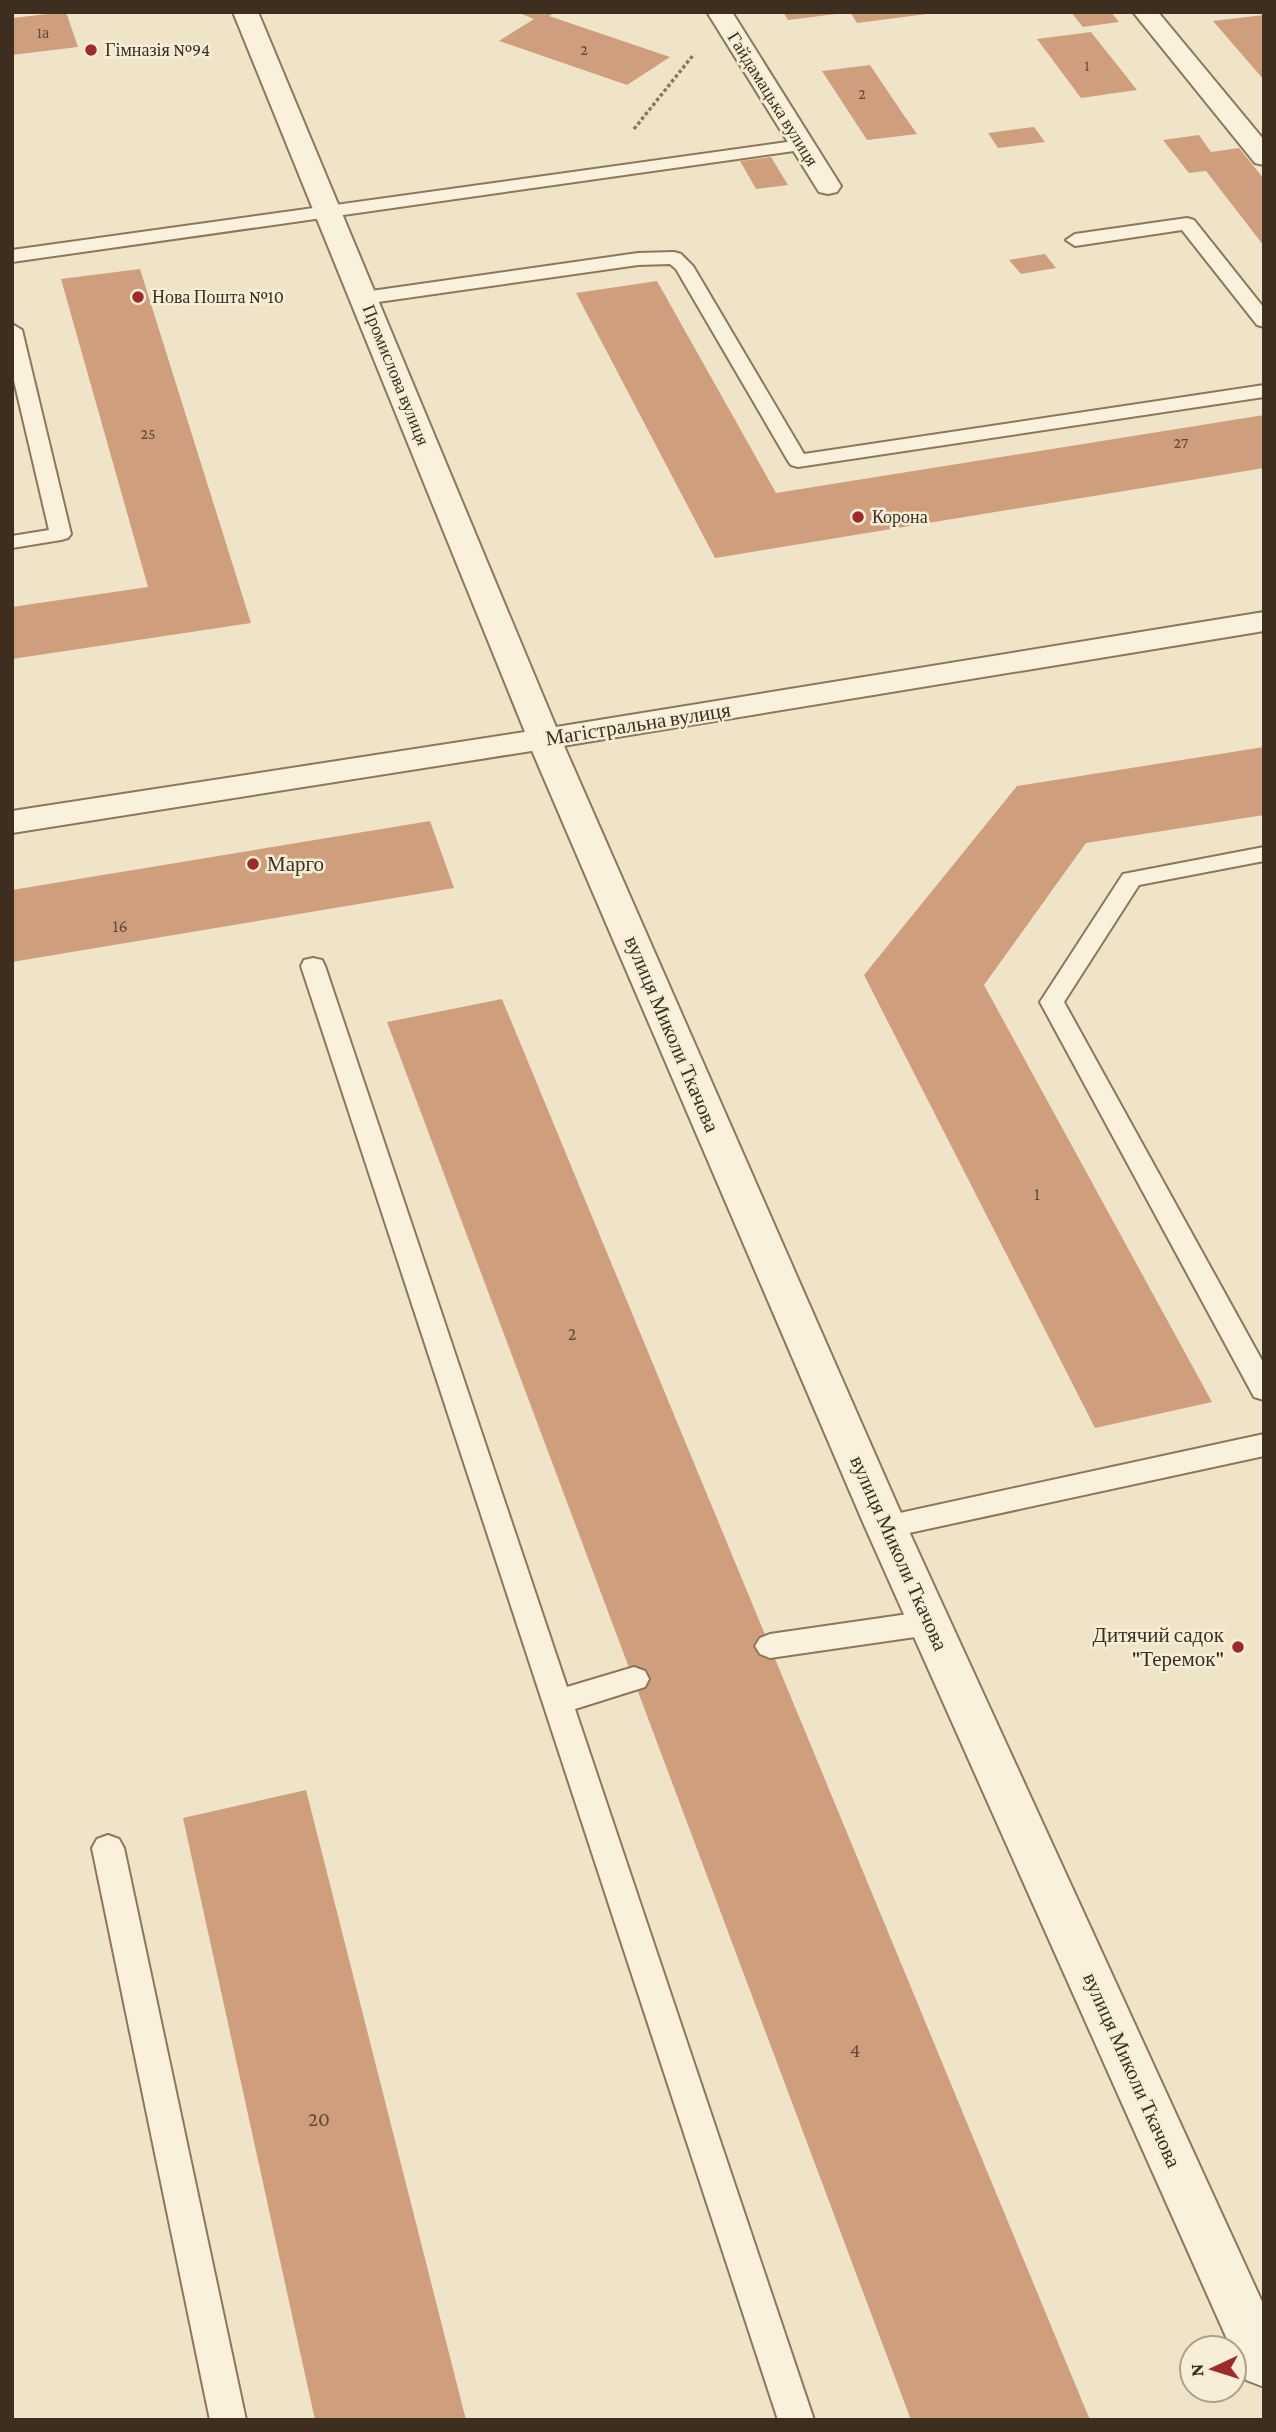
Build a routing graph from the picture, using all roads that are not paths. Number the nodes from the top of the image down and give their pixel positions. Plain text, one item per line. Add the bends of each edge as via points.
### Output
1 (245, 12) edge
2 (1145, 12) edge
3 (721, 15) edge
4 (802, 145) junction
5 (1264, 158) edge
6 (828, 186) dead end
7 (326, 213) junction
8 (1075, 240) dead end
9 (12, 256) edge
10 (364, 298) junction
11 (1264, 321) edge
12 (12, 330) edge
13 (1264, 391) edge
14 (12, 542) edge
15 (1264, 621) edge
16 (544, 739) junction
17 (12, 822) edge
18 (1264, 854) edge
19 (313, 966) dead end
20 (1264, 1390) edge
21 (1264, 1445) edge
22 (886, 1527) junction
23 (929, 1623) junction
24 (770, 1646) dead end
25 (634, 1679) dead end
26 (557, 1702) junction
27 (108, 1848) dead end
28 (1264, 2363) edge
29 (228, 2420) edge
30 (796, 2420) edge

1 - 7 street, Промислова вулиця
2 - 5 street
3 - 4 street, Гайдамацька вулиця
4 - 6 street, Гайдамацька вулиця
4 - 7 lane
7 - 9 lane
7 - 10 street, Промислова вулиця
8 - 11 lane via 1187,224
10 - 13 lane via 638,259 674,258 684,266 798,461
10 - 16 street, Промислова вулиця
12 - 14 lane via 61,534
15 - 16 street, Магістральна вулиця
16 - 17 street, Магістральна вулиця
16 - 22 street, вулиця Миколи Ткачова
18 - 20 lane via 1131,878 1052,1002
19 - 26 lane
21 - 22 lane
22 - 23 street, вулиця Миколи Ткачова
23 - 24 lane
23 - 28 street, вулиця Миколи Ткачова
25 - 26 lane
26 - 30 lane
27 - 29 lane

